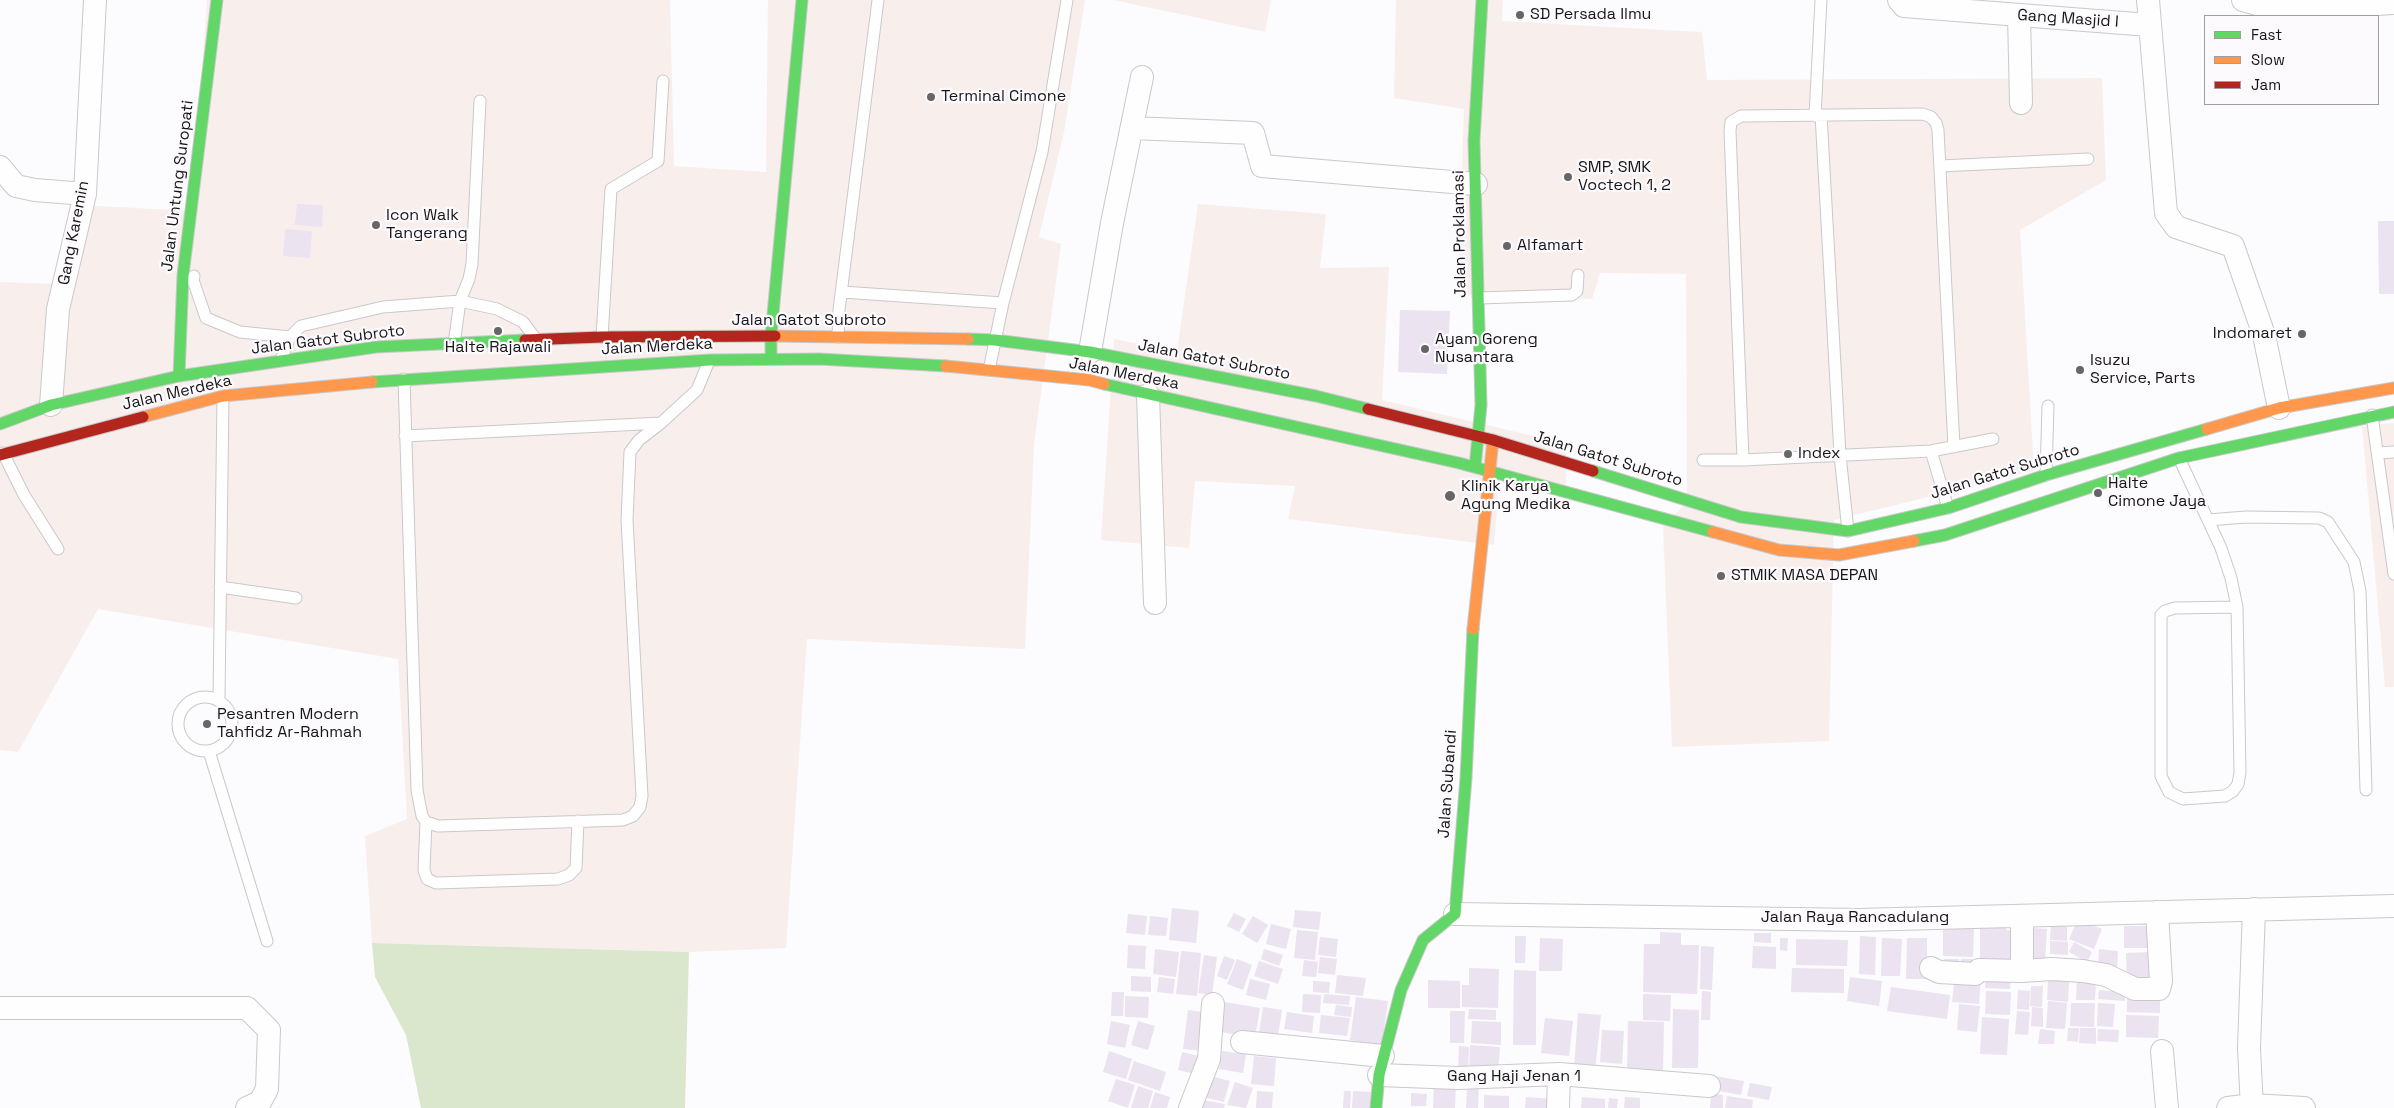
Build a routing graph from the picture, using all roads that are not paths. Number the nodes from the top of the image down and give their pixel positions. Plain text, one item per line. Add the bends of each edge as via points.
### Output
1 (95, 0) edge
2 (217, 0) edge
3 (802, 0) edge
4 (878, 0) edge
5 (1067, 0) edge
6 (1482, 0) edge
7 (1821, 0) edge
8 (1899, 0) edge
9 (2148, 0) edge
10 (2243, 0) edge
11 (2394, 3) edge
12 (2019, 15) junction
13 (2150, 25) junction
14 (222, 59) dead end
15 (1142, 78) dead end
16 (663, 82) dead end
17 (480, 101) dead end
18 (2021, 103) dead end
19 (1818, 115) junction
20 (1132, 128) junction
21 (2088, 159) dead end
22 (1940, 166) junction
23 (0, 167) edge
24 (1476, 184) junction
25 (84, 194) junction
26 (1578, 275) dead end
27 (842, 292) junction
28 (1478, 298) junction
29 (460, 301) junction
30 (1003, 303) junction
31 (771, 336) junction
32 (290, 337) junction
33 (602, 337) junction
34 (838, 337) junction
35 (536, 340) junction
36 (996, 340) junction
37 (454, 344) junction
38 (1090, 352) junction
39 (771, 358) junction
40 (710, 360) junction
41 (280, 362) junction
42 (989, 370) junction
43 (179, 376) junction
44 (404, 379) junction
45 (2394, 388) edge
46 (1148, 395) junction
47 (223, 396) junction
48 (51, 405) junction
49 (2048, 406) dead end
50 (2279, 408) junction
51 (2394, 412) edge
52 (2372, 415) junction
53 (661, 423) junction
54 (0, 424) edge
55 (405, 436) junction
56 (1479, 437) junction
57 (1992, 439) dead end
58 (1493, 440) junction
59 (1954, 447) junction
60 (1931, 451) junction
61 (2394, 452) edge
62 (2378, 453) junction
63 (1, 454) edge
64 (1840, 455) junction
65 (2179, 458) junction
66 (1703, 460) dead end
67 (1744, 460) junction
68 (1475, 467) junction
69 (1489, 472) junction
70 (2046, 475) junction
71 (1948, 508) junction
72 (2208, 520) junction
73 (1848, 531) junction
74 (58, 549) dead end
75 (2394, 574) edge
76 (220, 586) junction
77 (296, 598) dead end
78 (1154, 603) dead end
79 (2237, 607) junction
80 (219, 699) junction
81 (209, 751) junction
82 (2366, 790) dead end
83 (578, 821) junction
84 (426, 822) junction
85 (2394, 906) edge
86 (2254, 909) junction
87 (2157, 912) junction
88 (1456, 914) junction
89 (2022, 916) junction
90 (266, 941) dead end
91 (1931, 968) dead end
92 (2022, 971) junction
93 (1213, 1004) dead end
94 (0, 1008) edge
95 (1242, 1042) dead end
96 (2162, 1051) dead end
97 (1381, 1065) junction
98 (1559, 1074) junction
99 (1709, 1086) dead end
100 (2252, 1106) edge
101 (246, 1108) edge
102 (1190, 1108) edge
103 (1376, 1108) edge
104 (1558, 1108) edge
105 (2168, 1108) edge
106 (2228, 1108) edge
107 (2304, 1108) edge

1 - 25 street, Gang Karemin
2 - 43 main road, Jalan Untung Suropati via 183,275
3 - 31 main road
4 - 27 lane
5 - 30 lane via 1042,152
6 - 24 main road, Jalan Proklamasi via 1474,141
7 - 19 lane
8 - 12 street, Gang Masjid I via 1904,6
9 - 13 street
10 - 11 street via 2277,10
12 - 13 street, Gang Masjid I
12 - 18 street
13 - 50 street via 2166,213 2176,227 2234,246 2264,335
14 - 32 lane via 193,280 206,318 240,332
15 - 20 street
16 - 33 lane via 658,161 611,189
17 - 29 lane via 472,264
19 - 22 lane via 1923,114 1931,117 1938,130
19 - 64 lane
19 - 67 lane via 1741,116 1731,122
20 - 24 street via 1253,133 1262,166
20 - 38 street
21 - 22 lane
22 - 59 lane
23 - 25 street via 16,186
24 - 28 main road, Jalan Proklamasi
25 - 48 street, Gang Karemin via 58,309
26 - 28 lane via 1577,291 1572,295
27 - 30 lane
27 - 34 lane
28 - 56 main road, Jalan Proklamasi
29 - 32 lane via 383,307 301,326
29 - 35 lane via 497,309 524,322
29 - 37 lane
30 - 36 lane
31 - 33 main road, Jalan Gatot Subroto
31 - 34 main road, Jalan Gatot Subroto
31 - 39 main road
32 - 41 lane
33 - 35 main road, Jalan Gatot Subroto
34 - 36 main road, Jalan Gatot Subroto
35 - 37 main road, Jalan Gatot Subroto
36 - 38 main road, Jalan Gatot Subroto
36 - 42 lane
37 - 41 main road, Jalan Gatot Subroto via 376,347
38 - 56 main road, Jalan Gatot Subroto via 1316,396
39 - 40 main road, Jalan Merdeka
39 - 42 main road, Jalan Merdeka
40 - 44 main road, Jalan Merdeka
40 - 53 lane via 697,390
41 - 43 main road, Jalan Gatot Subroto
42 - 46 main road, Jalan Merdeka via 1089,380
43 - 48 main road, Jalan Gatot Subroto
44 - 47 main road, Jalan Merdeka
44 - 55 lane
45 - 50 main road, Jalan Gatot Subroto
46 - 68 main road, Jalan Merdeka
46 - 78 street
47 - 63 main road, Jalan Merdeka
47 - 76 lane
48 - 54 main road, Jalan Gatot Subroto
49 - 70 lane
50 - 70 main road, Jalan Gatot Subroto
51 - 52 main road
52 - 62 lane
52 - 65 main road
53 - 55 lane
53 - 83 lane via 639,440 630,452 628,469 627,520 642,796 640,808 623,820
55 - 84 lane via 417,790 420,810
56 - 58 main road, Jalan Gatot Subroto
56 - 68 main road, Jalan Proklamasi
57 - 59 lane
58 - 69 main road, Jalan Subandi
58 - 73 main road, Jalan Gatot Subroto via 1741,517
59 - 60 lane
60 - 64 lane
60 - 71 lane
61 - 62 lane
62 - 75 lane
63 - 74 lane
64 - 67 lane
64 - 73 lane
65 - 69 main road via 1945,534 1839,555 1779,550
65 - 72 lane
66 - 67 lane
68 - 69 main road
69 - 88 main road, Jalan Subandi via 1472,642
70 - 71 main road, Jalan Gatot Subroto
71 - 73 main road, Jalan Gatot Subroto
72 - 79 lane via 2226,563
72 - 82 lane via 2319,518 2328,522 2354,562 2360,591
76 - 77 lane
76 - 80 lane
79 - 79 lane via 2238,784 2225,796 2183,798 2169,792 2161,776 2161,615 2175,608
80 - 81 lane via 231,712 233,729 225,744
80 - 81 lane via 202,696 186,704 178,719 180,736 192,748
81 - 90 lane
83 - 84 lane via 438,826
83 - 84 lane via 576,868 569,875 558,879 436,883 428,879 424,870
85 - 86 street, Jalan Raya Rancadulang
86 - 87 street, Jalan Raya Rancadulang
86 - 100 street via 2249,1048
87 - 89 street, Jalan Raya Rancadulang
87 - 92 street via 2159,989 2136,988 2106,975 2084,971
88 - 89 street, Jalan Raya Rancadulang via 1858,920
88 - 97 main road via 1423,940 1401,990
89 - 92 street
91 - 92 street via 1939,972 1975,974 1980,970
93 - 102 street via 1209,1060
94 - 101 street via 247,1008 269,1030 267,1089 260,1102
95 - 97 street, Gang Haji Jenan 1
96 - 105 street
97 - 98 street, Gang Haji Jenan 1 via 1458,1078
97 - 103 main road
98 - 99 street, Gang Haji Jenan 1
98 - 104 street
100 - 106 street
100 - 107 street

